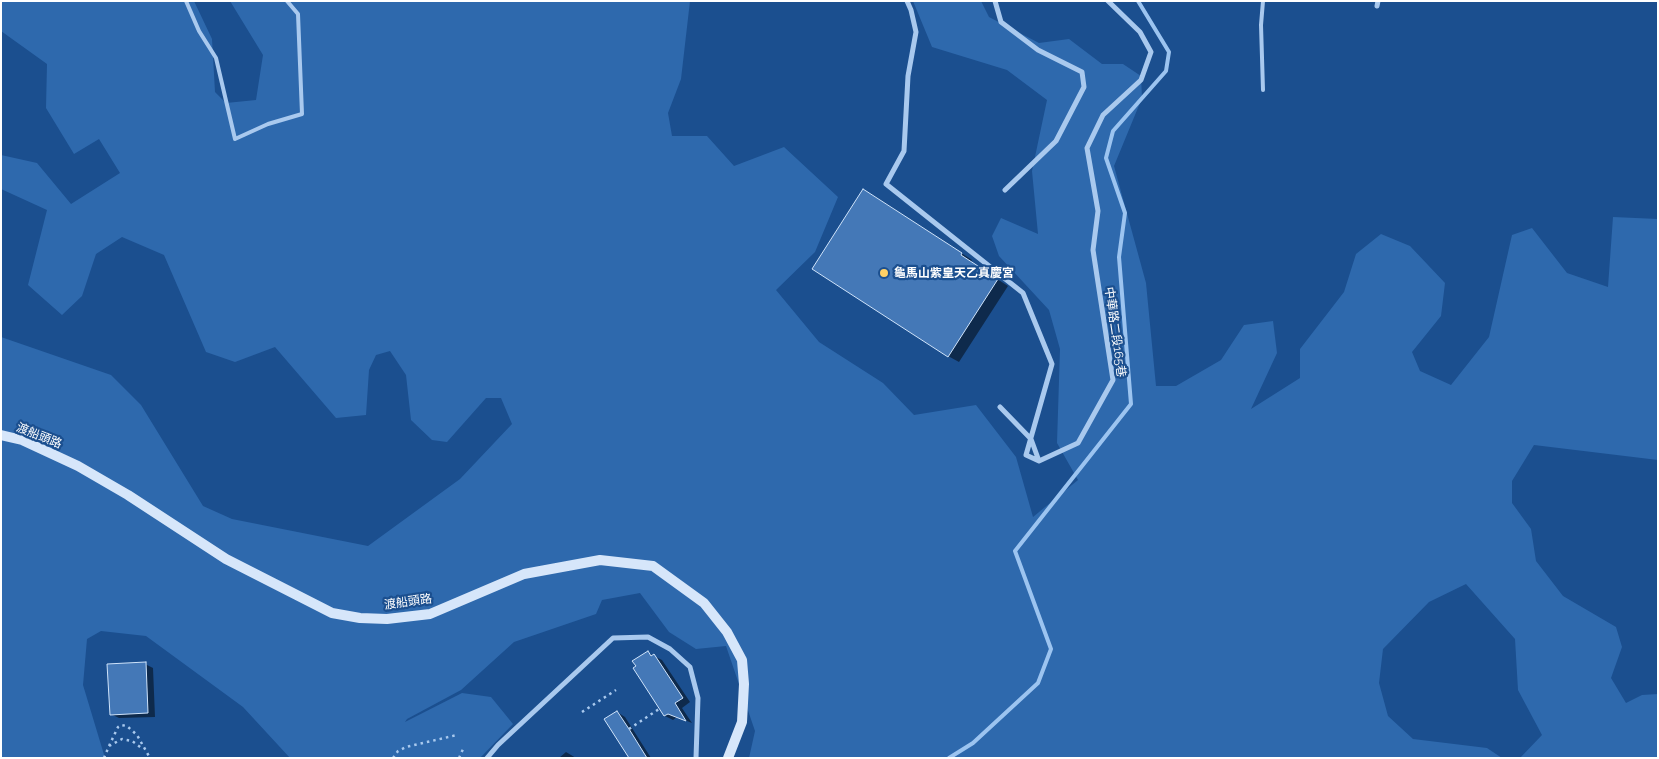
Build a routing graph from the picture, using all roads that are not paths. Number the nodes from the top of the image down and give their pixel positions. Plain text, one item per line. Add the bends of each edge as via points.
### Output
1 (186, 1) edge
2 (287, 1) edge
3 (907, 1) edge
4 (996, 1) edge
5 (1108, 1) edge
6 (1262, 1) edge
7 (1263, 90) dead end
8 (1005, 190) dead end
9 (1000, 407) dead end
10 (1, 435) edge
11 (1031, 439) junction
12 (1039, 462) junction
13 (487, 758) edge
14 (696, 758) edge
15 (728, 758) edge

1 - 2 lane via 216,58 235,139 268,124 302,114 298,14
3 - 11 street via 916,32 908,76 904,151 886,184 1023,293 1052,364
4 - 8 street via 1001,22 1038,50 1082,72 1084,87 1056,141
5 - 12 street, 中華路二段165巷 via 1140,32 1151,52 1141,80 1103,115 1087,148 1098,211 1093,250 1113,380 1078,443
6 - 7 lane
9 - 11 street
10 - 15 street, 渡船頭路 via 22,440 78,466 226,559 332,613 387,619 430,614 524,574 600,560 653,566 704,603 727,632 742,660 742,722
11 - 12 street
11 - 12 street via 1026,455
13 - 14 street via 613,638 648,637 670,649 690,667 698,698

